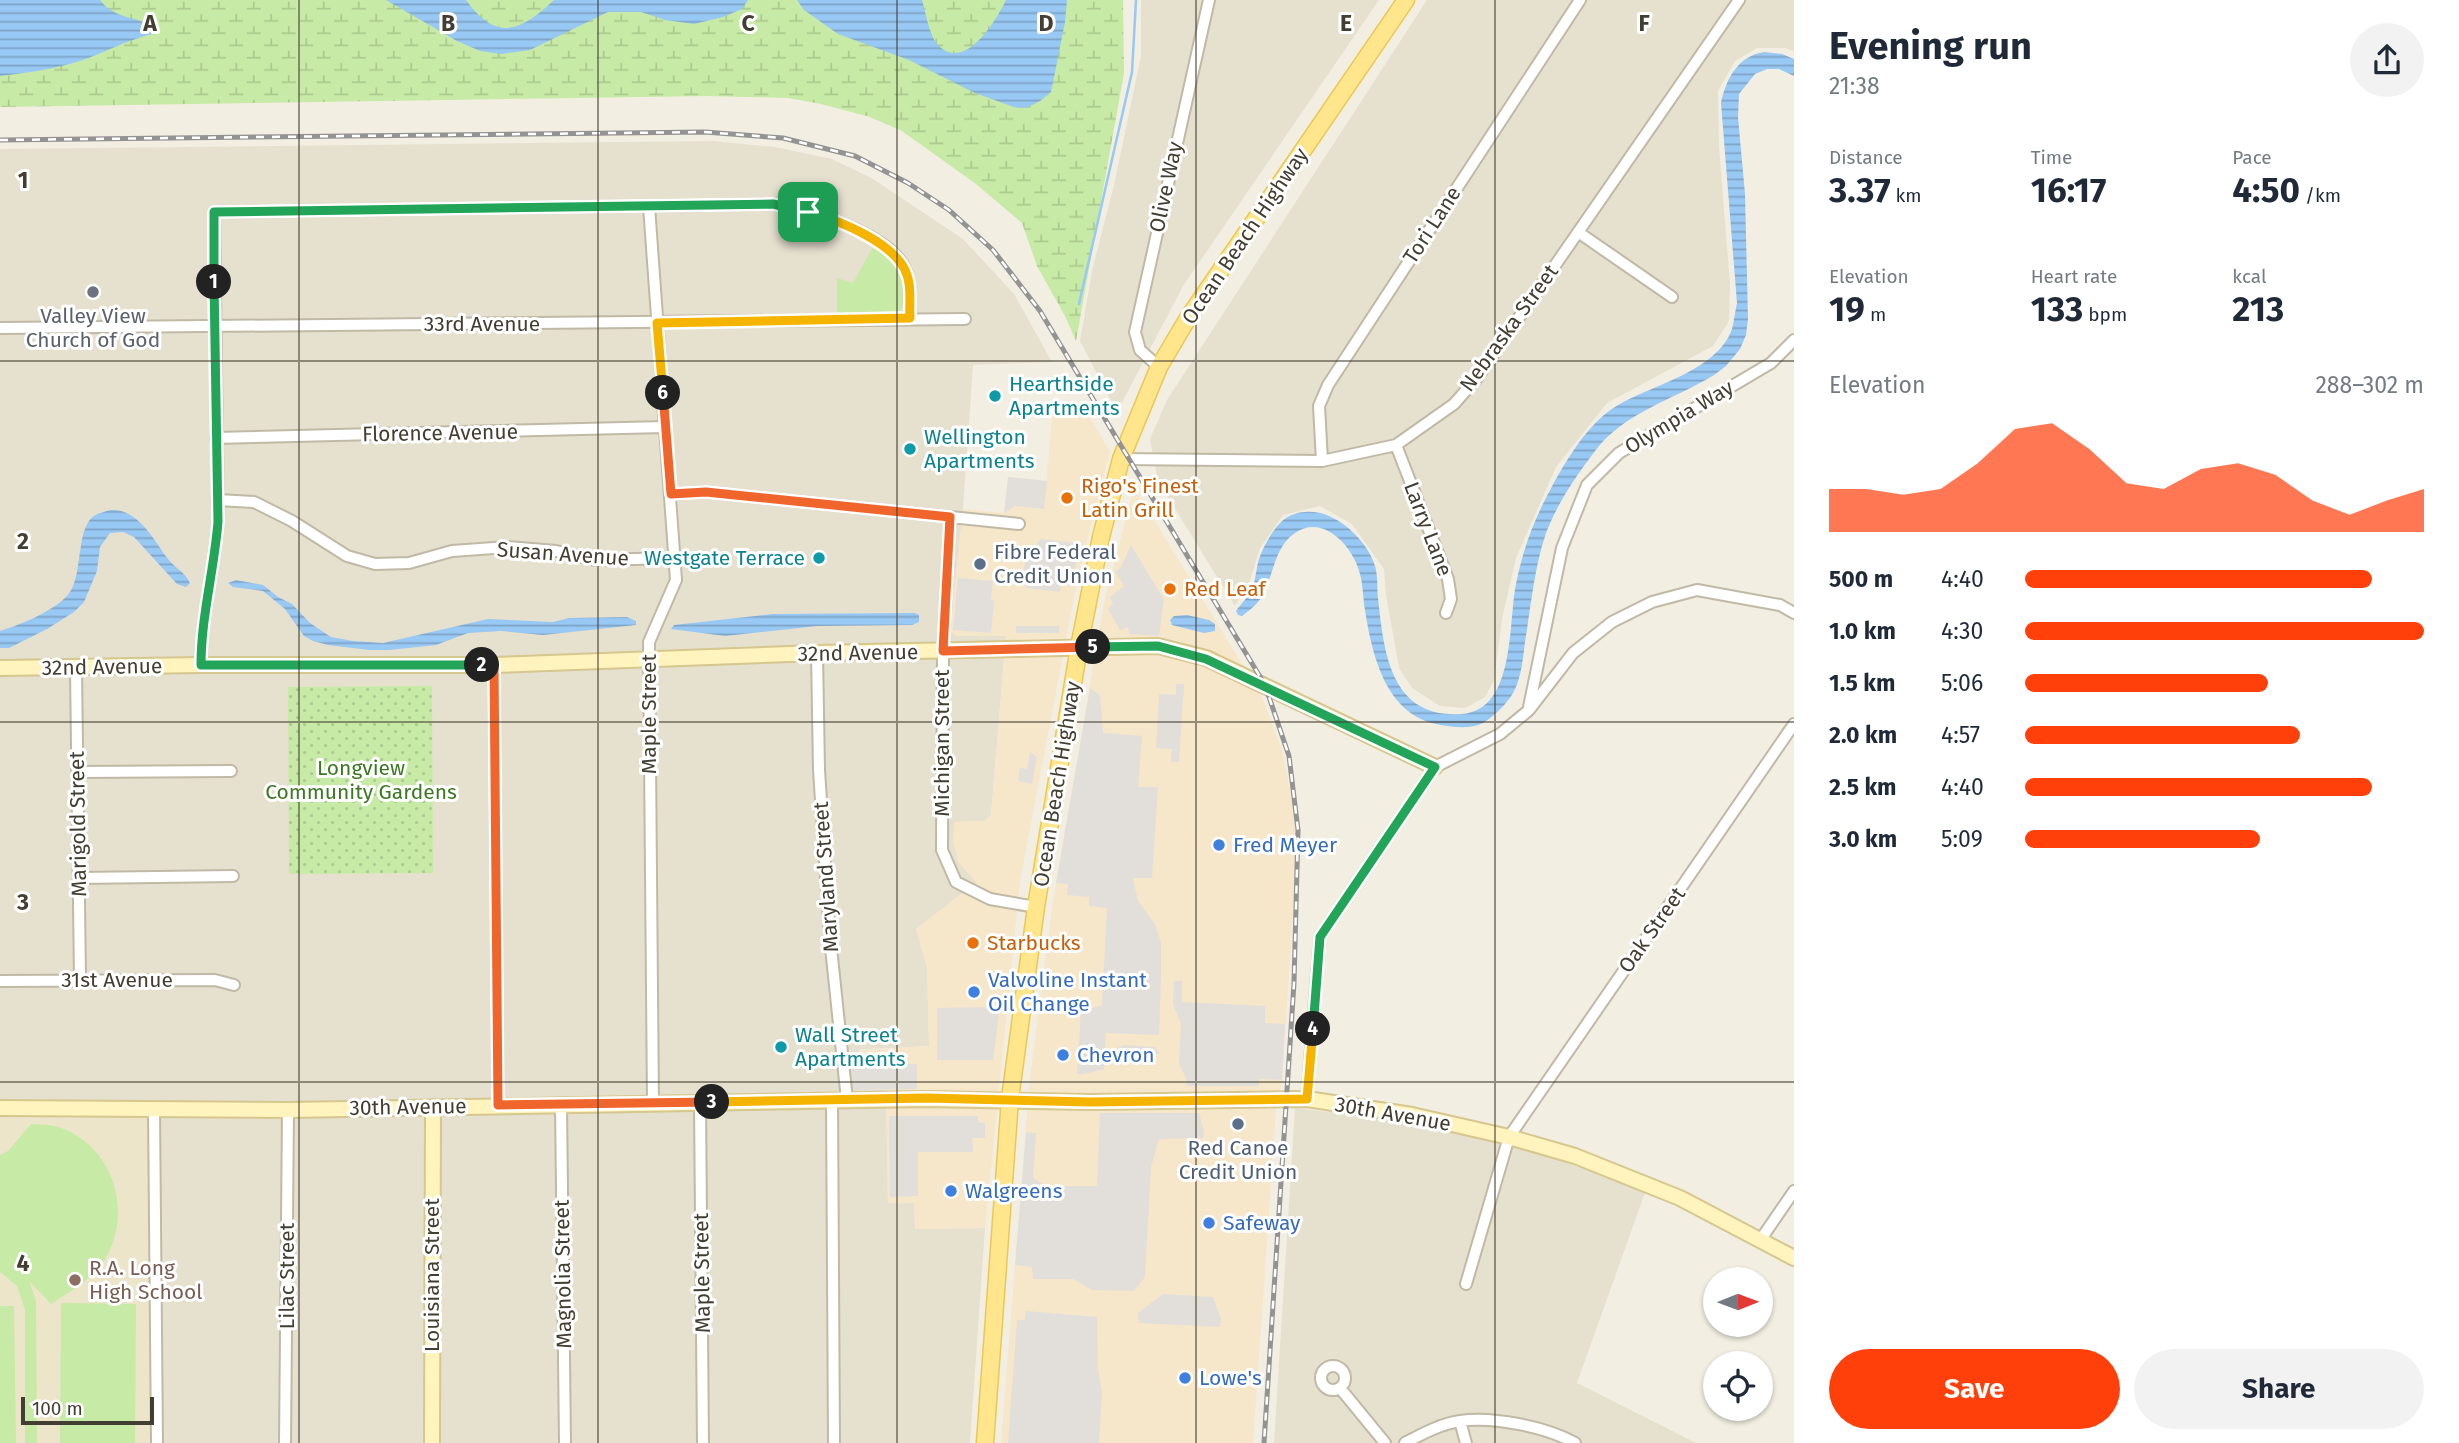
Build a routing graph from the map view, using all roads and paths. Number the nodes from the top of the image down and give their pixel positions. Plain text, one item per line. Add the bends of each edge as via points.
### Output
1 (1209, 0) edge
2 (1406, 0) edge
3 (1580, 0) edge
4 (1739, 0) edge
5 (649, 206) junction
6 (1578, 232) junction
7 (1672, 297) dead end
8 (910, 318) junction
9 (965, 319) dead end
10 (657, 323) junction
11 (214, 326) junction
12 (0, 328) edge
13 (1794, 340) edge
14 (1159, 367) junction
15 (665, 428) junction
16 (216, 438) junction
17 (1396, 445) junction
18 (1121, 459) junction
19 (1322, 461) junction
20 (671, 494) junction
21 (217, 500) junction
22 (950, 517) junction
23 (1019, 524) dead end
24 (675, 558) junction
25 (1446, 613) dead end
26 (1794, 613) edge
27 (1079, 647) junction
28 (943, 651) junction
29 (817, 653) junction
30 (648, 660) junction
31 (201, 665) junction
32 (494, 665) junction
33 (0, 668) edge
34 (76, 668) junction
35 (1529, 710) junction
36 (1794, 724) edge
37 (1435, 767) junction
38 (231, 771) dead end
39 (78, 772) junction
40 (233, 876) dead end
41 (79, 878) junction
42 (1036, 907) junction
43 (80, 980) junction
44 (0, 981) edge
45 (234, 985) dead end
46 (1010, 1099) junction
47 (1307, 1099) junction
48 (839, 1100) junction
49 (700, 1102) junction
50 (653, 1104) junction
51 (498, 1105) junction
52 (561, 1105) junction
53 (433, 1107) junction
54 (0, 1108) edge
55 (155, 1108) junction
56 (288, 1110) junction
57 (1509, 1137) junction
58 (1794, 1191) edge
59 (1760, 1239) junction
60 (1794, 1258) edge
61 (1466, 1284) dead end
62 (1340, 1388) dead end
63 (1461, 1421) junction
64 (157, 1443) edge
65 (285, 1443) edge
66 (432, 1443) edge
67 (565, 1443) edge
68 (703, 1443) edge
69 (834, 1443) edge
70 (985, 1443) edge
71 (1385, 1443) edge
72 (1405, 1443) edge
73 (1466, 1443) edge
74 (1576, 1443) edge

1 - 14 street, Olive Way via 1135,332 1140,350
2 - 14 main road, Ocean Beach Highway
3 - 19 street, Tori Lane via 1328,384 1319,406
4 - 6 street, Nebraska Street
5 - 8 street via 773,204 832,218 884,247 903,265 909,283
5 - 10 street, Maple Street
5 - 11 street via 214,212
6 - 7 street
6 - 17 street, Nebraska Street via 1477,378 1454,404
8 - 9 street, 33rd Avenue
8 - 10 street, 33rd Avenue
10 - 11 street, 33rd Avenue
10 - 15 street, Maple Street
11 - 12 street, 33rd Avenue
11 - 16 street
13 - 35 street, Olympia Way via 1771,363 1619,453 1587,485 1562,548
14 - 18 main road, Ocean Beach Highway
15 - 16 street, Florence Avenue
15 - 20 street, Maple Street
16 - 21 street
17 - 19 street, Nebraska Street
17 - 25 street, Larry Lane via 1448,579 1451,599
18 - 19 street, Nebraska Street
18 - 27 main road, Ocean Beach Highway
20 - 22 street via 706,492
20 - 24 street, Maple Street
21 - 24 street, Susan Avenue via 254,502 347,556 375,564 508,547 595,560
21 - 31 street via 215,559 204,607
22 - 23 street
22 - 28 street, Michigan Street
24 - 30 street, Maple Street via 676,580 649,642
26 - 35 street via 1780,606 1697,590 1652,602 1612,622 1573,653
27 - 28 street, 32nd Avenue
27 - 37 street, 32nd Avenue via 1158,646 1206,659
27 - 42 main road, Ocean Beach Highway
28 - 29 street, 32nd Avenue
28 - 42 street, Michigan Street via 942,850 956,881 990,899
29 - 30 street, 32nd Avenue
29 - 48 street, Maryland Street via 819,770
30 - 32 street, 32nd Avenue
30 - 50 street, Maple Street
31 - 32 street, 32nd Avenue
31 - 34 street, 32nd Avenue
32 - 51 street
33 - 34 street, 32nd Avenue
34 - 39 street, Marigold Street
35 - 37 street via 1500,734
36 - 57 street, Oak Street
37 - 47 street via 1320,937
38 - 39 street
39 - 41 street, Marigold Street
40 - 41 street
41 - 43 street, Marigold Street
42 - 46 main road, Ocean Beach Highway
43 - 44 street, 31st Avenue
43 - 45 street, 31st Avenue via 215,980
46 - 47 street, 30th Avenue
46 - 48 street, 30th Avenue
46 - 70 main road, Ocean Beach Highway
47 - 57 street, 30th Avenue via 1412,1115
48 - 49 street, 30th Avenue
48 - 69 street, Maryland Street
49 - 50 street, 30th Avenue
49 - 68 street, Maple Street
50 - 52 street, 30th Avenue
51 - 52 street, 30th Avenue
51 - 53 street, 30th Avenue
52 - 67 street, Magnolia Street
53 - 56 street, 30th Avenue
53 - 66 street, Louisiana Street
54 - 55 street, 30th Avenue
55 - 56 street, 30th Avenue
55 - 64 street
56 - 65 street, Lilac Street
57 - 59 street, 30th Avenue via 1625,1174
57 - 61 street, Oak Street
58 - 59 street
59 - 60 street, 30th Avenue
62 - 71 street
63 - 72 street via 1428,1430
63 - 73 street
63 - 74 street via 1516,1422

